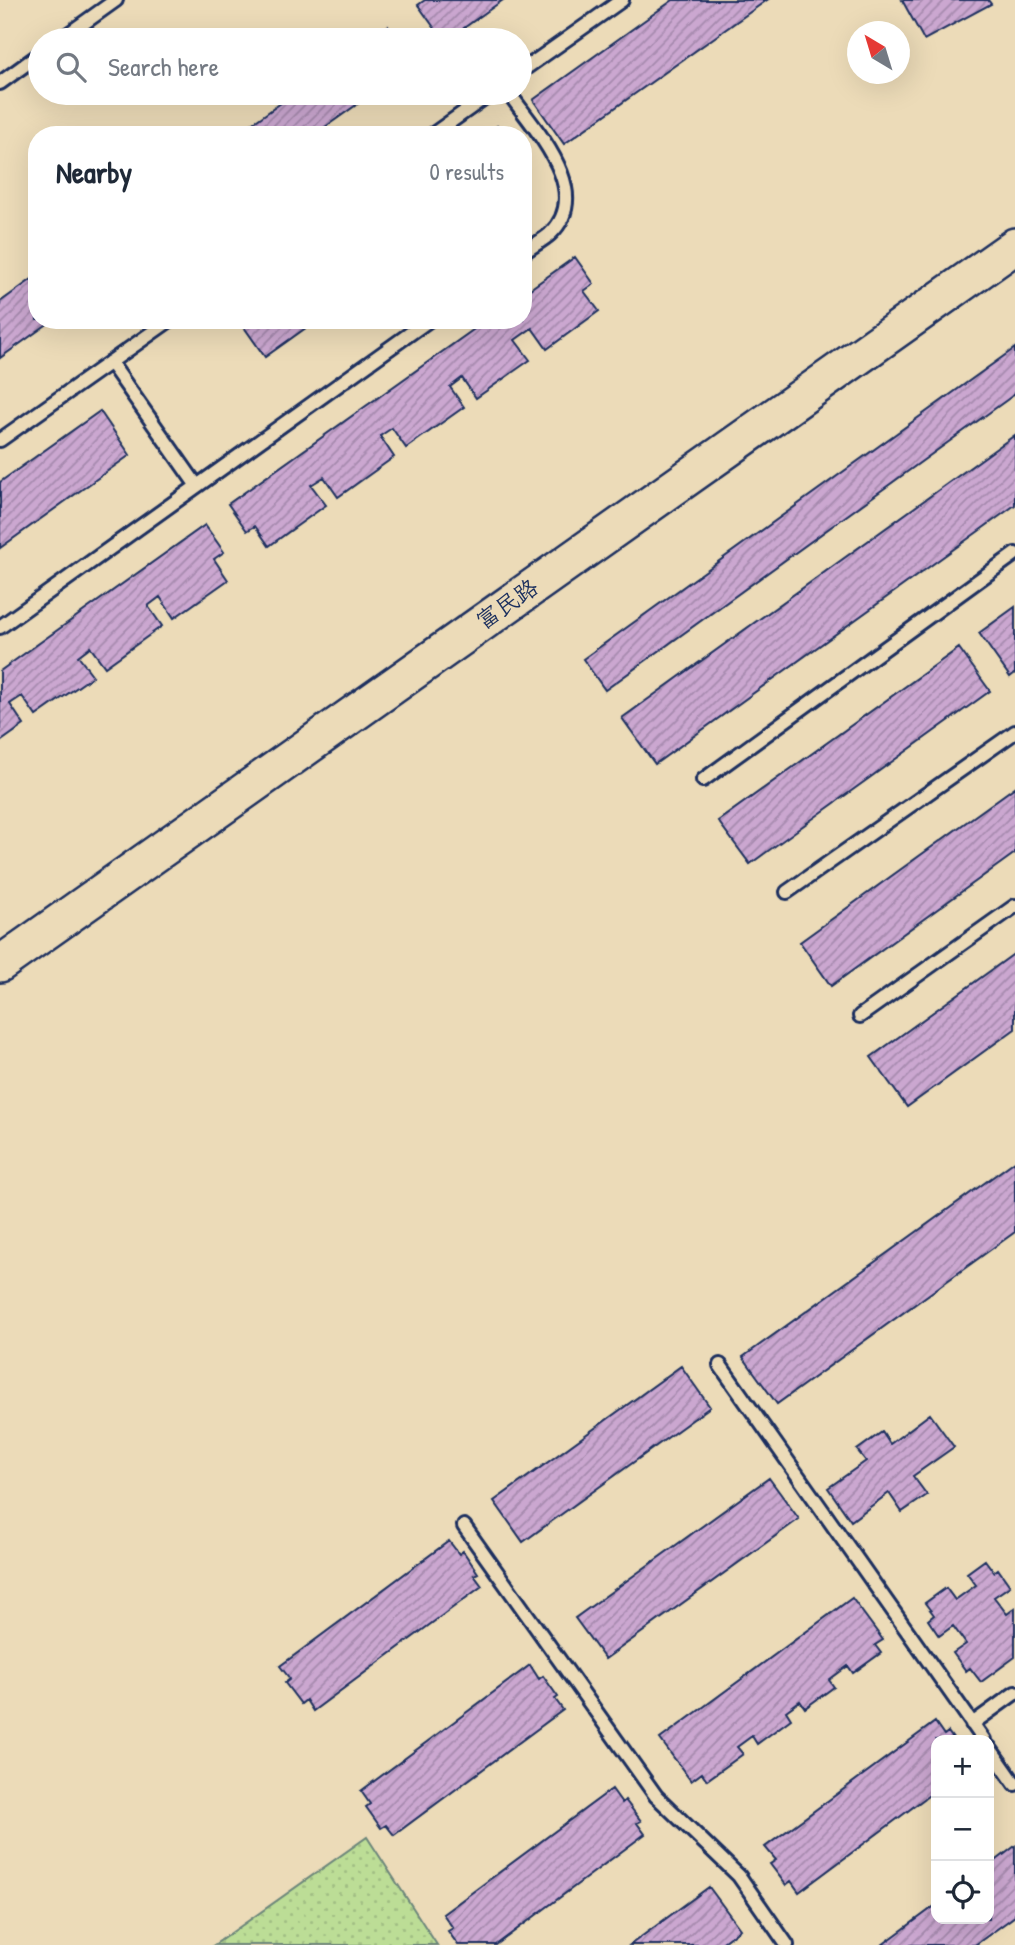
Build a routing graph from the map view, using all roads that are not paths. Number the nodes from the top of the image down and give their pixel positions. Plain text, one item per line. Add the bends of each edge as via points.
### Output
1 (116, 0) edge
2 (622, 0) edge
3 (77, 28) edge
4 (28, 63) edge
5 (532, 64) edge
6 (0, 83) edge
7 (474, 105) edge
8 (517, 105) edge
9 (445, 126) edge
10 (532, 246) edge
11 (1015, 246) edge
12 (157, 329) edge
13 (416, 329) edge
14 (110, 362) junction
15 (0, 440) edge
16 (197, 486) junction
17 (1015, 554) edge
18 (0, 627) edge
19 (1015, 732) edge
20 (703, 780) dead end
21 (787, 892) dead end
22 (1015, 906) edge
23 (0, 964) edge
24 (860, 1016) dead end
25 (720, 1365) dead end
26 (464, 1526) dead end
27 (1015, 1693) edge
28 (972, 1724) junction
29 (980, 1735) edge
30 (994, 1754) edge
31 (1015, 1784) edge
32 (787, 1945) edge

1 - 3 lane
2 - 5 lane
4 - 6 lane
7 - 9 lane
8 - 10 lane via 551,153 564,179 568,203 552,232
11 - 23 street, 富民路
12 - 14 lane
13 - 16 lane
14 - 15 lane
14 - 16 lane
16 - 18 lane
17 - 20 lane
19 - 21 lane
22 - 24 lane
25 - 28 lane
26 - 32 lane via 656,1796 739,1876
27 - 28 lane
28 - 29 lane
30 - 31 lane

